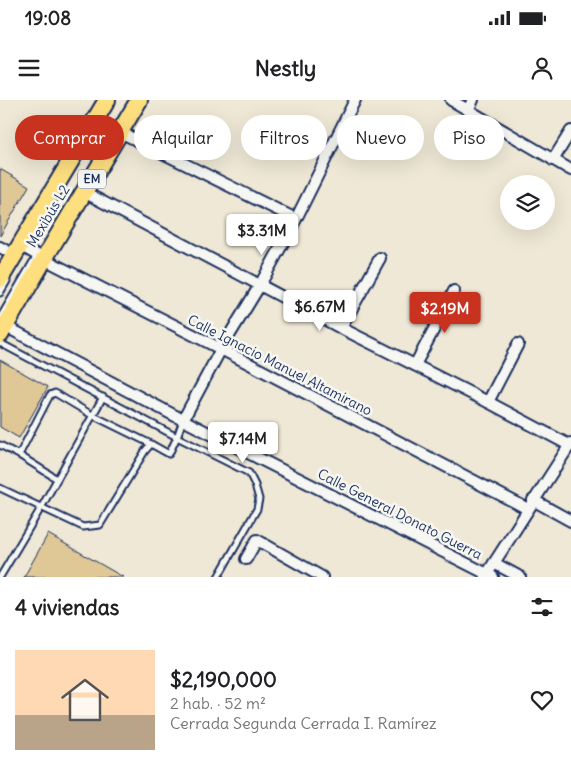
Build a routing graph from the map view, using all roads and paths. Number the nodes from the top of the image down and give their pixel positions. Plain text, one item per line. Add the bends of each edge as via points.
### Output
1 (107, 100) edge
2 (113, 100) edge
3 (139, 100) edge
4 (355, 100) edge
5 (451, 100) edge
6 (473, 100) edge
7 (468, 110) junction
8 (124, 125) edge
9 (571, 131) edge
10 (124, 134) edge
11 (103, 160) edge
12 (552, 160) junction
13 (571, 170) edge
14 (84, 192) junction
15 (296, 219) junction
16 (21, 255) edge
17 (380, 258) dead end
18 (260, 285) junction
19 (454, 291) dead end
20 (0, 293) edge
21 (1, 325) edge
22 (341, 328) junction
23 (0, 344) edge
24 (518, 344) dead end
25 (221, 349) junction
26 (414, 365) junction
27 (103, 397) junction
28 (488, 402) junction
29 (92, 415) junction
30 (183, 420) junction
31 (177, 437) junction
32 (151, 444) junction
33 (0, 445) edge
34 (570, 445) edge
35 (19, 455) junction
36 (57, 479) junction
37 (0, 488) edge
38 (531, 504) junction
39 (41, 508) junction
40 (571, 520) edge
41 (246, 559) dead end
42 (494, 563) junction
43 (488, 576) edge
44 (0, 577) edge
45 (218, 577) edge
46 (322, 577) edge
47 (520, 577) edge

1 - 16 main road, EM
2 - 16 lane, Mexibús L2
3 - 8 main road, EM
4 - 15 street
5 - 7 street
6 - 7 street
7 - 12 street
9 - 12 street
10 - 15 street
11 - 14 main road, EM
12 - 13 street
14 - 16 main road, EM
14 - 18 street
15 - 18 street
16 - 20 lane, Mexibús L2
16 - 21 main road, EM
16 - 25 street, Calle Ignacio Manuel Altamirano
17 - 22 street
18 - 22 street
18 - 25 street
19 - 26 street
21 - 30 street, Calle General Donato Guerra
22 - 26 street
23 - 27 lane
24 - 28 street
25 - 30 street
25 - 38 street, Calle Ignacio Manuel Altamirano
26 - 28 street
27 - 29 lane
27 - 31 lane
28 - 34 street
29 - 32 lane
29 - 35 lane via 56,393 50,395
29 - 36 lane
30 - 31 lane
30 - 43 street, Calle General Donato Guerra
31 - 32 lane via 169,454
31 - 45 lane via 249,473 255,485 259,499 256,508
32 - 39 lane via 100,525 83,528
33 - 35 lane
34 - 38 street
35 - 36 lane
36 - 39 lane
37 - 39 lane
38 - 40 street, Calle Ignacio Manuel Altamirano
38 - 42 street
39 - 44 lane
41 - 46 street via 257,540
42 - 43 street
42 - 47 street

